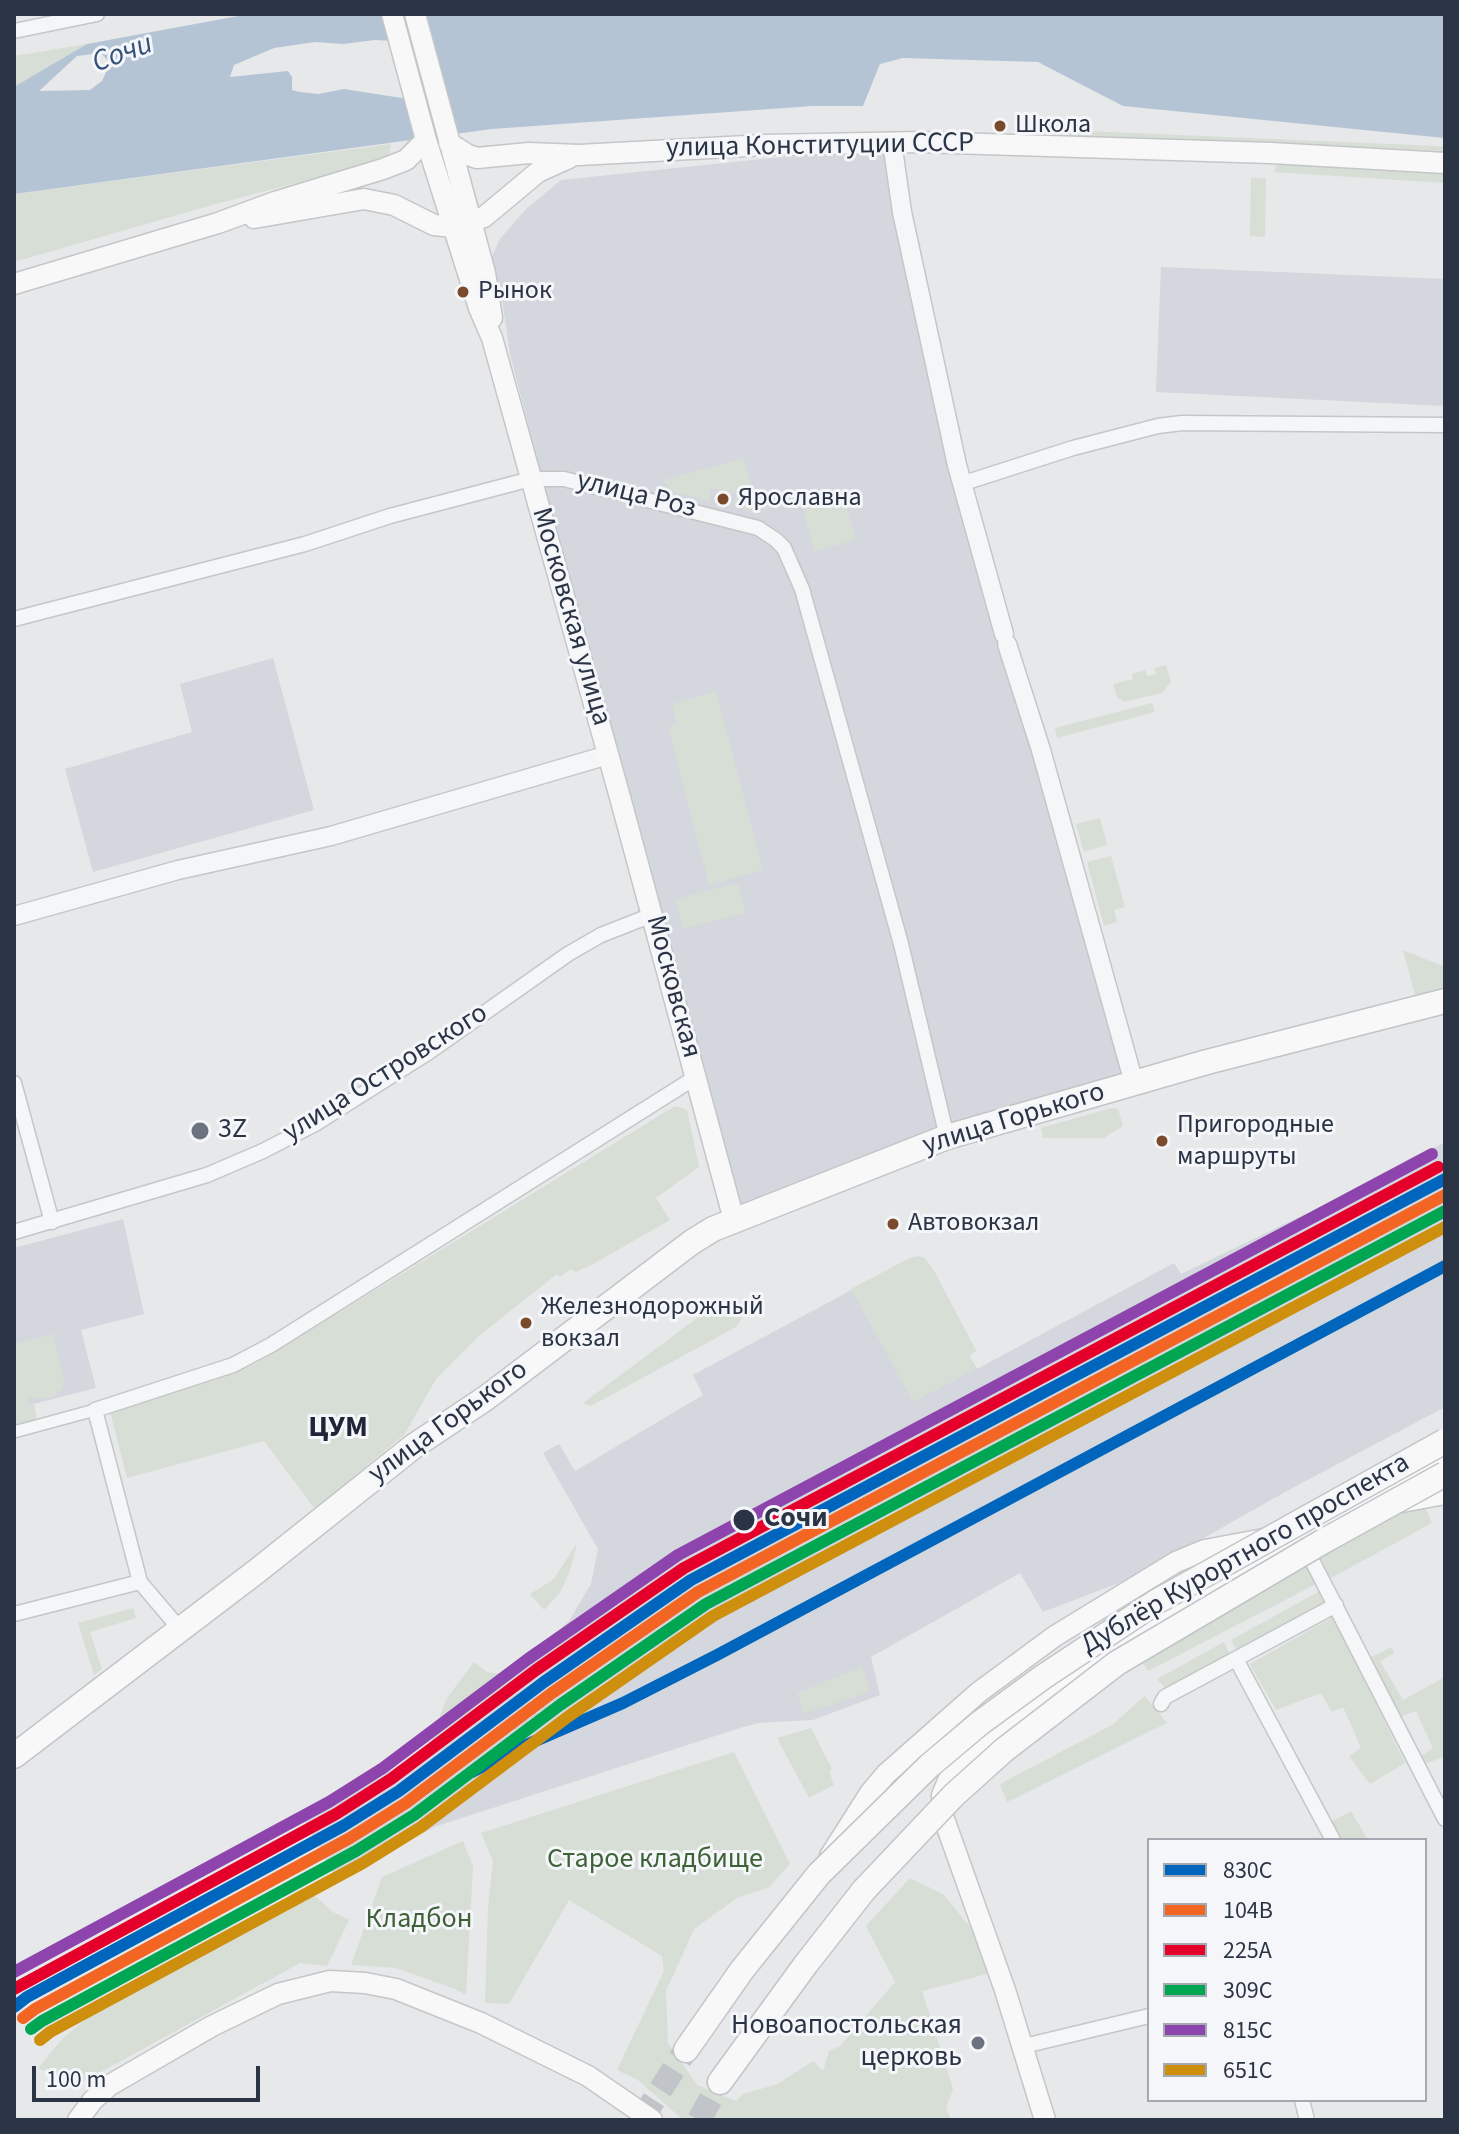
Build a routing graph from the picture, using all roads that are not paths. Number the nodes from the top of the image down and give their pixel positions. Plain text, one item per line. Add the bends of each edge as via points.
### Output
1 (97, 14) edge
2 (392, 14) edge
3 (415, 14) edge
4 (14, 31) edge
5 (426, 140) junction
6 (448, 141) junction
7 (892, 142) junction
8 (579, 155) junction
9 (1445, 163) edge
10 (218, 223) junction
11 (462, 224) junction
12 (14, 284) edge
13 (1445, 425) edge
14 (531, 479) junction
15 (961, 484) junction
16 (14, 619) edge
17 (608, 755) junction
18 (652, 915) junction
19 (14, 916) edge
20 (1445, 1001) edge
21 (696, 1077) junction
22 (14, 1083) edge
23 (1134, 1083) junction
24 (947, 1137) junction
25 (734, 1220) junction
26 (52, 1222) junction
27 (14, 1232) edge
28 (95, 1410) junction
29 (14, 1432) edge
30 (1445, 1441) edge
31 (1445, 1457) edge
32 (1445, 1474) edge
33 (1445, 1494) edge
34 (1393, 1503) junction
35 (1302, 1536) junction
36 (140, 1582) junction
37 (1336, 1605) junction
38 (14, 1614) edge
39 (179, 1628) junction
40 (1236, 1659) junction
41 (1161, 1704) dead end
42 (14, 1756) edge
43 (1445, 1819) edge
44 (1332, 1838) edge
45 (819, 1874) junction
46 (1147, 2016) edge
47 (1024, 2046) junction
48 (686, 2050) tunnel mouth
49 (720, 2082) tunnel mouth
50 (78, 2120) edge
51 (652, 2120) edge
52 (1045, 2120) edge

1 - 4 street
2 - 5 main road
3 - 6 main road
5 - 10 main road via 395,165
5 - 11 main road
6 - 8 main road via 477,158
6 - 11 main road
7 - 8 main road, улица Конституции СССР
7 - 9 main road, улица Конституции СССР
7 - 15 street via 902,212
8 - 11 main road via 538,172 493,211
10 - 11 main road via 364,199 394,205 434,225
10 - 12 main road
11 - 14 main road, Московская улица via 479,308
13 - 15 street via 1182,423 1073,448
14 - 16 street, улица Роз
14 - 17 main road, Московская улица
14 - 24 street, улица Роз via 564,479 758,528 784,548 802,589 899,939
15 - 23 street
17 - 18 main road, Московская
17 - 19 street via 331,836 178,870
18 - 21 main road, Московская
18 - 26 street, улица Островского via 568,954 429,1052 263,1151 207,1175
20 - 23 main road, улица Горького
21 - 25 main road, Московская
21 - 28 street via 271,1345 233,1365
22 - 26 street
23 - 24 main road, улица Горького
24 - 25 main road, улица Горького
25 - 39 main road, улица Горького via 692,1242 414,1446
26 - 27 street, улица Островского
28 - 29 street
28 - 36 street
30 - 45 main road, Дублёр Курортного проспекта, bridge via 1156,1602 1043,1677 929,1766
31 - 35 main road
32 - 34 main road, Дублёр Курортного проспекта, bridge
33 - 34 main road
34 - 49 main road, Дублёр Курортного проспекта, bridge via 1117,1663 1004,1750 864,1890
35 - 37 street
35 - 45 main road, bridge via 1205,1550 1176,1562 1055,1636 979,1692 886,1774
35 - 47 main road via 1049,1690 951,1774 941,1802 943,1816
36 - 38 street
36 - 39 street
37 - 40 street
37 - 43 street
39 - 42 main road, улица Горького
40 - 41 street
40 - 44 street
45 - 48 main road, Дублёр Курортного проспекта
46 - 47 street
47 - 52 main road
50 - 51 main road via 110,2085 212,2026 278,1994 330,1981 396,1989 481,2023 588,2076

